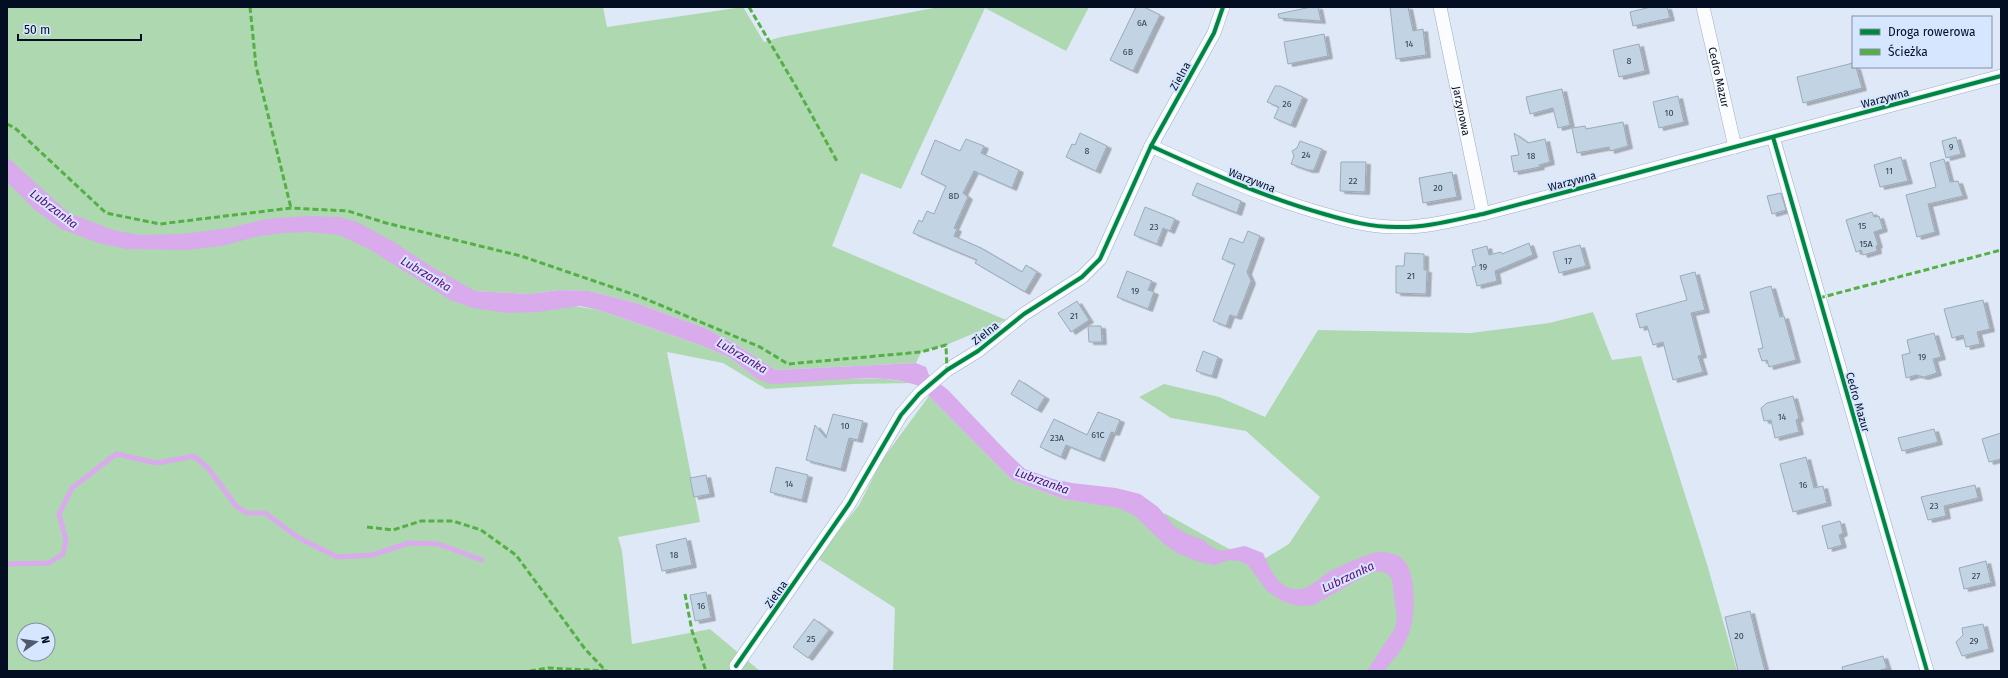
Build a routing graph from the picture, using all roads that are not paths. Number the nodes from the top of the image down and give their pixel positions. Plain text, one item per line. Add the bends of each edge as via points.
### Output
1 (1222, 7) edge
2 (1440, 7) edge
3 (1704, 7) edge
4 (2001, 76) edge
5 (1772, 137) junction
6 (1152, 146) junction
7 (1735, 147) junction
8 (1483, 214) junction
9 (736, 666) dead end
10 (1927, 671) edge

1 - 6 street, Zielna via 1214,33
2 - 8 street, Jarzynowa
3 - 7 street, Cedro Mazur
4 - 5 street, Warzywna
5 - 7 street, Warzywna
5 - 10 street, Cedro Mazur
6 - 8 street, Warzywna via 1209,173 1290,204 1362,224 1397,228 1423,226
6 - 9 street, Zielna via 1100,259 1082,277 1024,314 978,351 947,370 919,394 901,415 849,504
7 - 8 street, Warzywna

